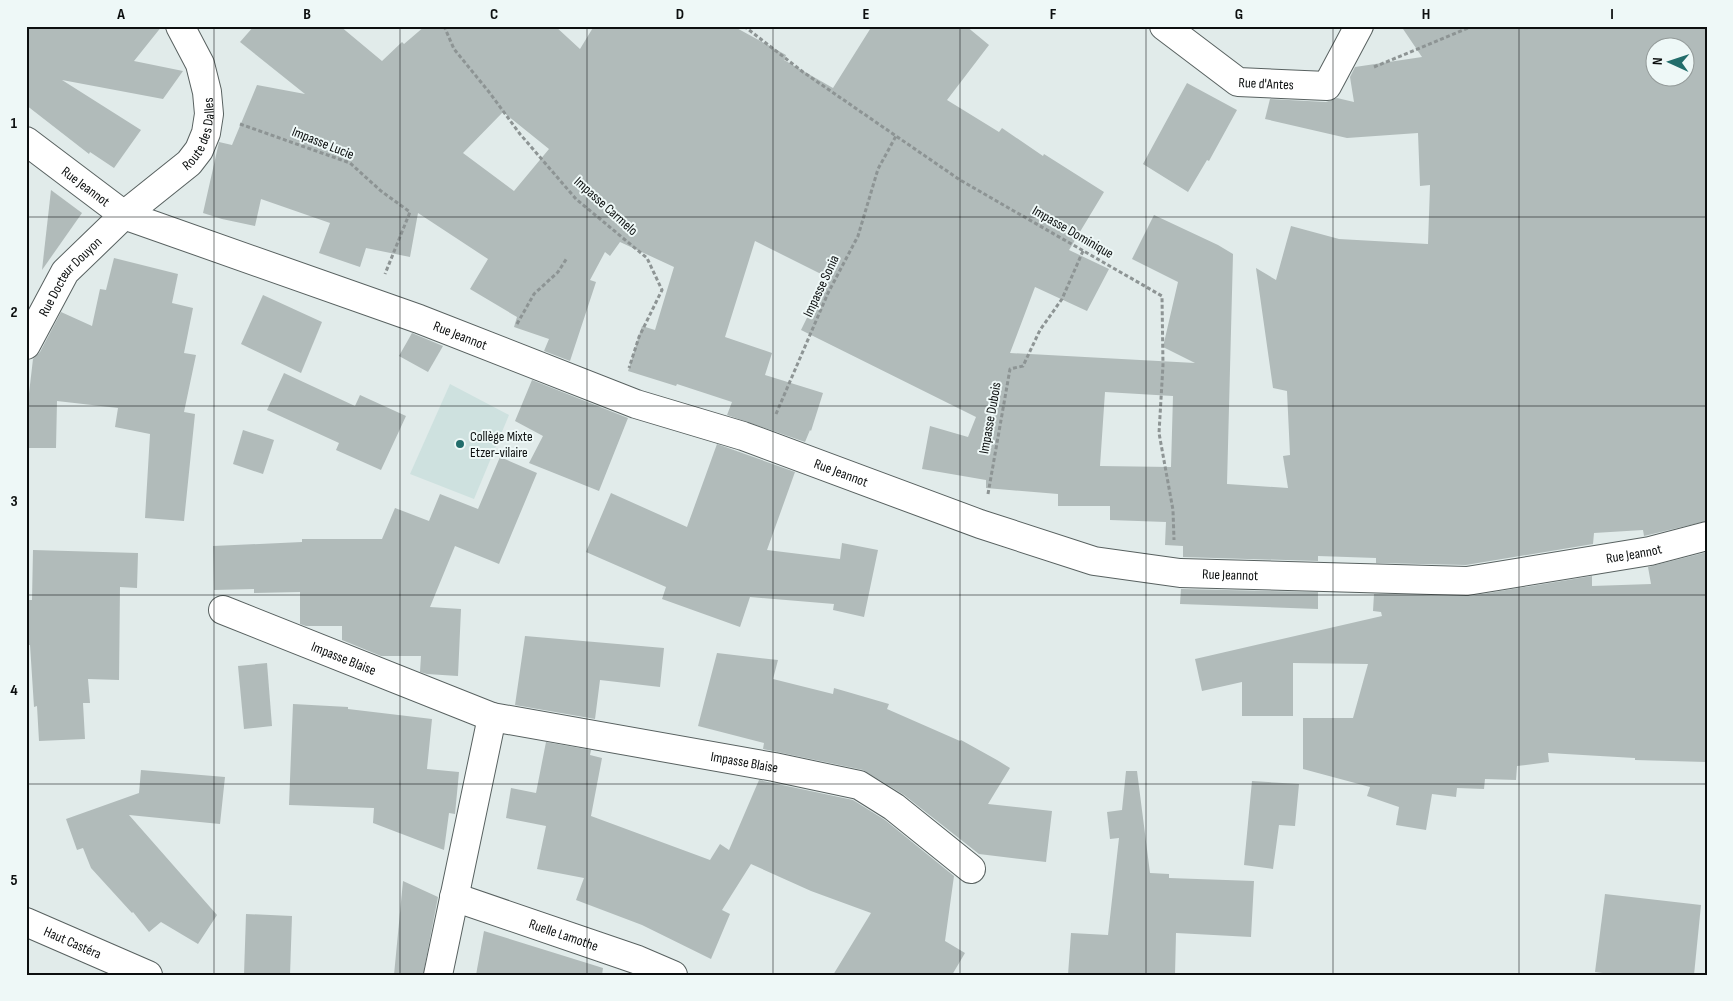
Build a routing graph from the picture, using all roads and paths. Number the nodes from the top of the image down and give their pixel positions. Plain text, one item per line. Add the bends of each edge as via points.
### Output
1 (180, 26) edge
2 (444, 26) edge
3 (744, 26) edge
4 (1164, 26) edge
5 (1359, 26) edge
6 (1473, 26) edge
7 (1327, 86) junction
8 (209, 114) junction
9 (896, 136) junction
10 (26, 141) edge
11 (124, 215) junction
12 (1083, 251) junction
13 (567, 258) dead end
14 (374, 303) junction
15 (26, 345) edge
16 (501, 350) junction
17 (620, 397) junction
18 (762, 444) junction
19 (980, 524) junction
20 (1707, 536) edge
21 (1180, 574) junction
22 (223, 610) dead end
23 (492, 717) junction
24 (971, 869) dead end
25 (454, 896) junction
26 (26, 922) edge
27 (148, 975) edge
28 (438, 975) edge
29 (673, 975) edge

1 - 8 street, Route des Dalles via 200,64
2 - 17 path, Impasse Carmelo via 454,49 576,199 648,258 662,290 639,337
3 - 9 path, Impasse Dominique via 803,72
4 - 7 street, Rue d'Antes via 1238,82
5 - 7 street
6 - 7 path
8 - 11 street, Route des Dalles via 199,150 188,163
8 - 14 path, Impasse Lucie via 350,163 410,212
9 - 12 path, Impasse Dominique via 960,180
9 - 18 path, Impasse Sonia via 878,168 858,236 828,293
10 - 11 street, Rue Jeannot
11 - 14 street, Rue Jeannot
11 - 15 street, Rue Docteur Douyon via 64,272
12 - 19 path, Impasse Dubois via 1062,300 1040,330 1023,366 1010,369 987,503
12 - 21 path, Impasse Dominique via 1162,296 1163,365 1159,433 1174,510 1175,567
13 - 16 path via 558,272 534,294
14 - 16 street, Rue Jeannot
16 - 17 street, Rue Jeannot
17 - 18 street, Rue Jeannot
18 - 19 street, Rue Jeannot
19 - 21 street, Rue Jeannot via 1094,561
20 - 21 street, Rue Jeannot via 1650,551 1467,581
22 - 23 street, Impasse Blaise
23 - 24 street, Impasse Blaise via 859,785 894,807
23 - 25 street
25 - 28 street
25 - 29 street, Ruelle Lamothe
26 - 27 street, Haut Castéra

